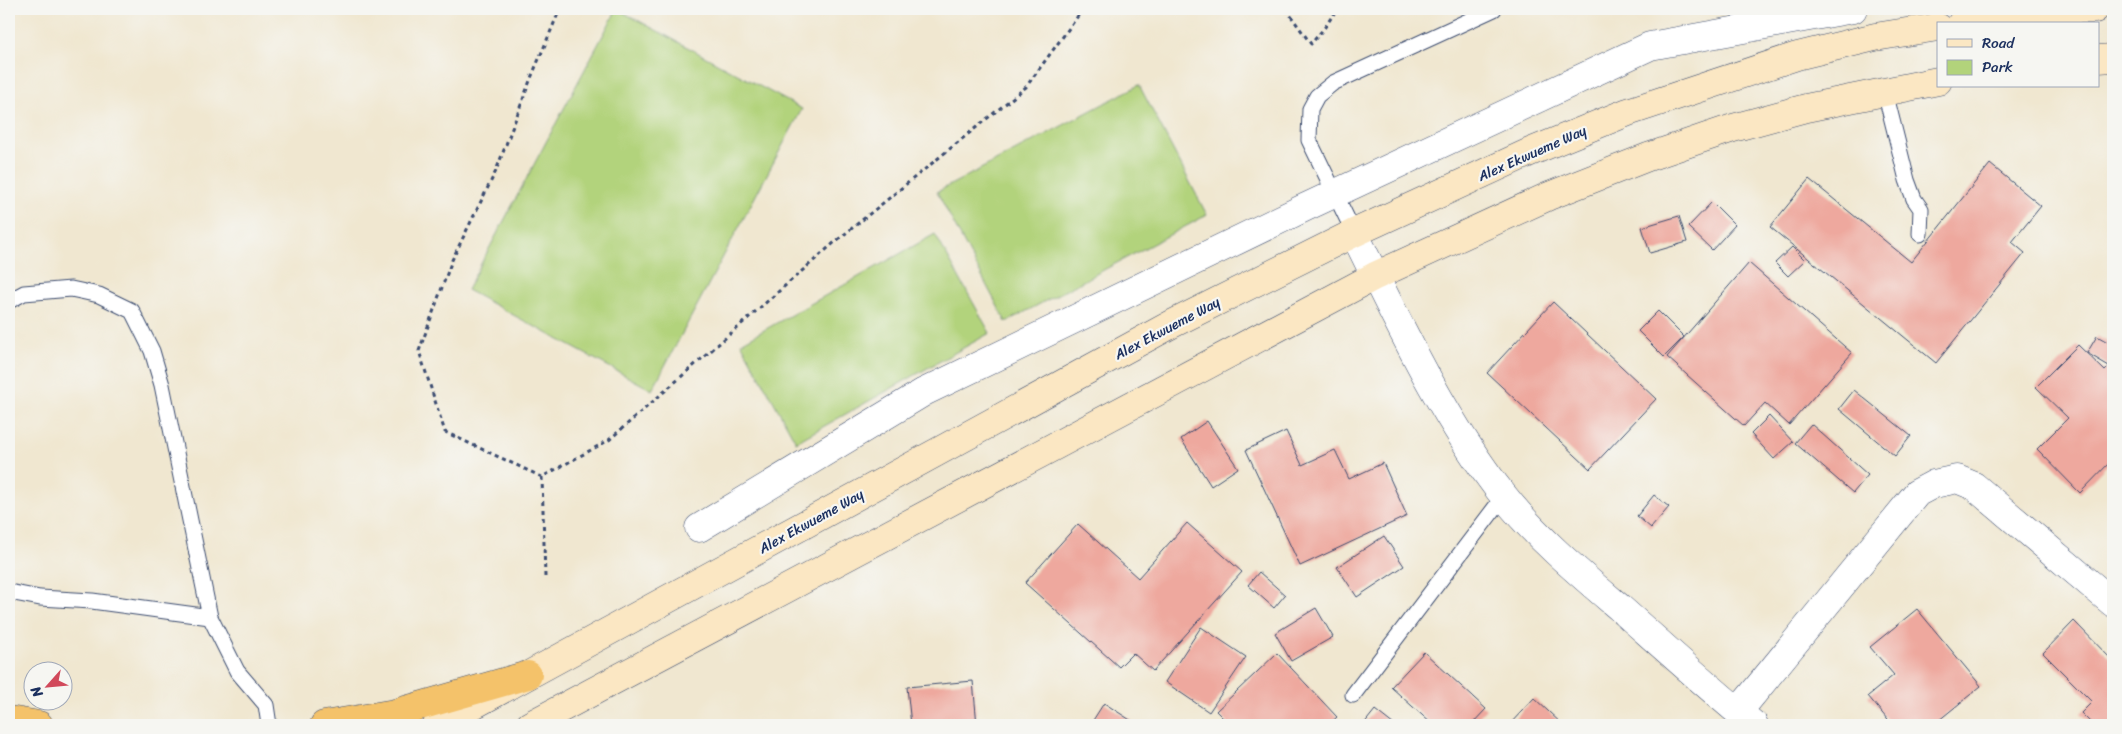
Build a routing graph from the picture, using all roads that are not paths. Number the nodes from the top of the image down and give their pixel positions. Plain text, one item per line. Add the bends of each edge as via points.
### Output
1 (1494, 9) edge
2 (1854, 9) edge
3 (2095, 9) edge
4 (1975, 22) edge
5 (1937, 27) edge
6 (2113, 58) edge
7 (2100, 59) edge
8 (1937, 81) edge
9 (1885, 92) junction
10 (1335, 193) junction
11 (1354, 233) junction
12 (1920, 234) dead end
13 (1375, 276) junction
14 (9, 301) edge
15 (1504, 496) junction
16 (700, 528) dead end
17 (9, 592) edge
18 (2113, 603) edge
19 (210, 617) junction
20 (528, 675) junction
21 (1353, 695) dead end
22 (1746, 718) edge
23 (9, 720) edge
24 (39, 725) edge
25 (269, 725) edge
26 (324, 725) edge
27 (437, 725) edge
28 (530, 725) edge

1 - 10 lane via 1333,83 1317,96 1310,109 1309,140
2 - 10 street via 1650,46
3 - 4 street via 2060,10
5 - 11 street, Alex Ekwueme Way via 1875,37 1797,56 1628,112 1530,152
6 - 7 street
8 - 9 street
9 - 12 lane via 1907,180 1914,199 1922,208
9 - 13 street via 1806,108 1733,128 1648,157 1549,196
10 - 11 lane
10 - 16 street via 924,392
11 - 13 street
11 - 20 street, Alex Ekwueme Way via 1172,324
13 - 15 street via 1471,452
13 - 28 street
14 - 19 lane via 24,293 71,289 99,295 132,312 152,351 162,385
15 - 21 lane
15 - 22 street via 1596,588
17 - 19 lane
18 - 22 street via 1974,486 1958,479 1934,484 1918,493
19 - 25 lane via 237,671 266,705
20 - 26 highway via 395,713
20 - 27 street, Alex Ekwueme Way
23 - 24 highway

